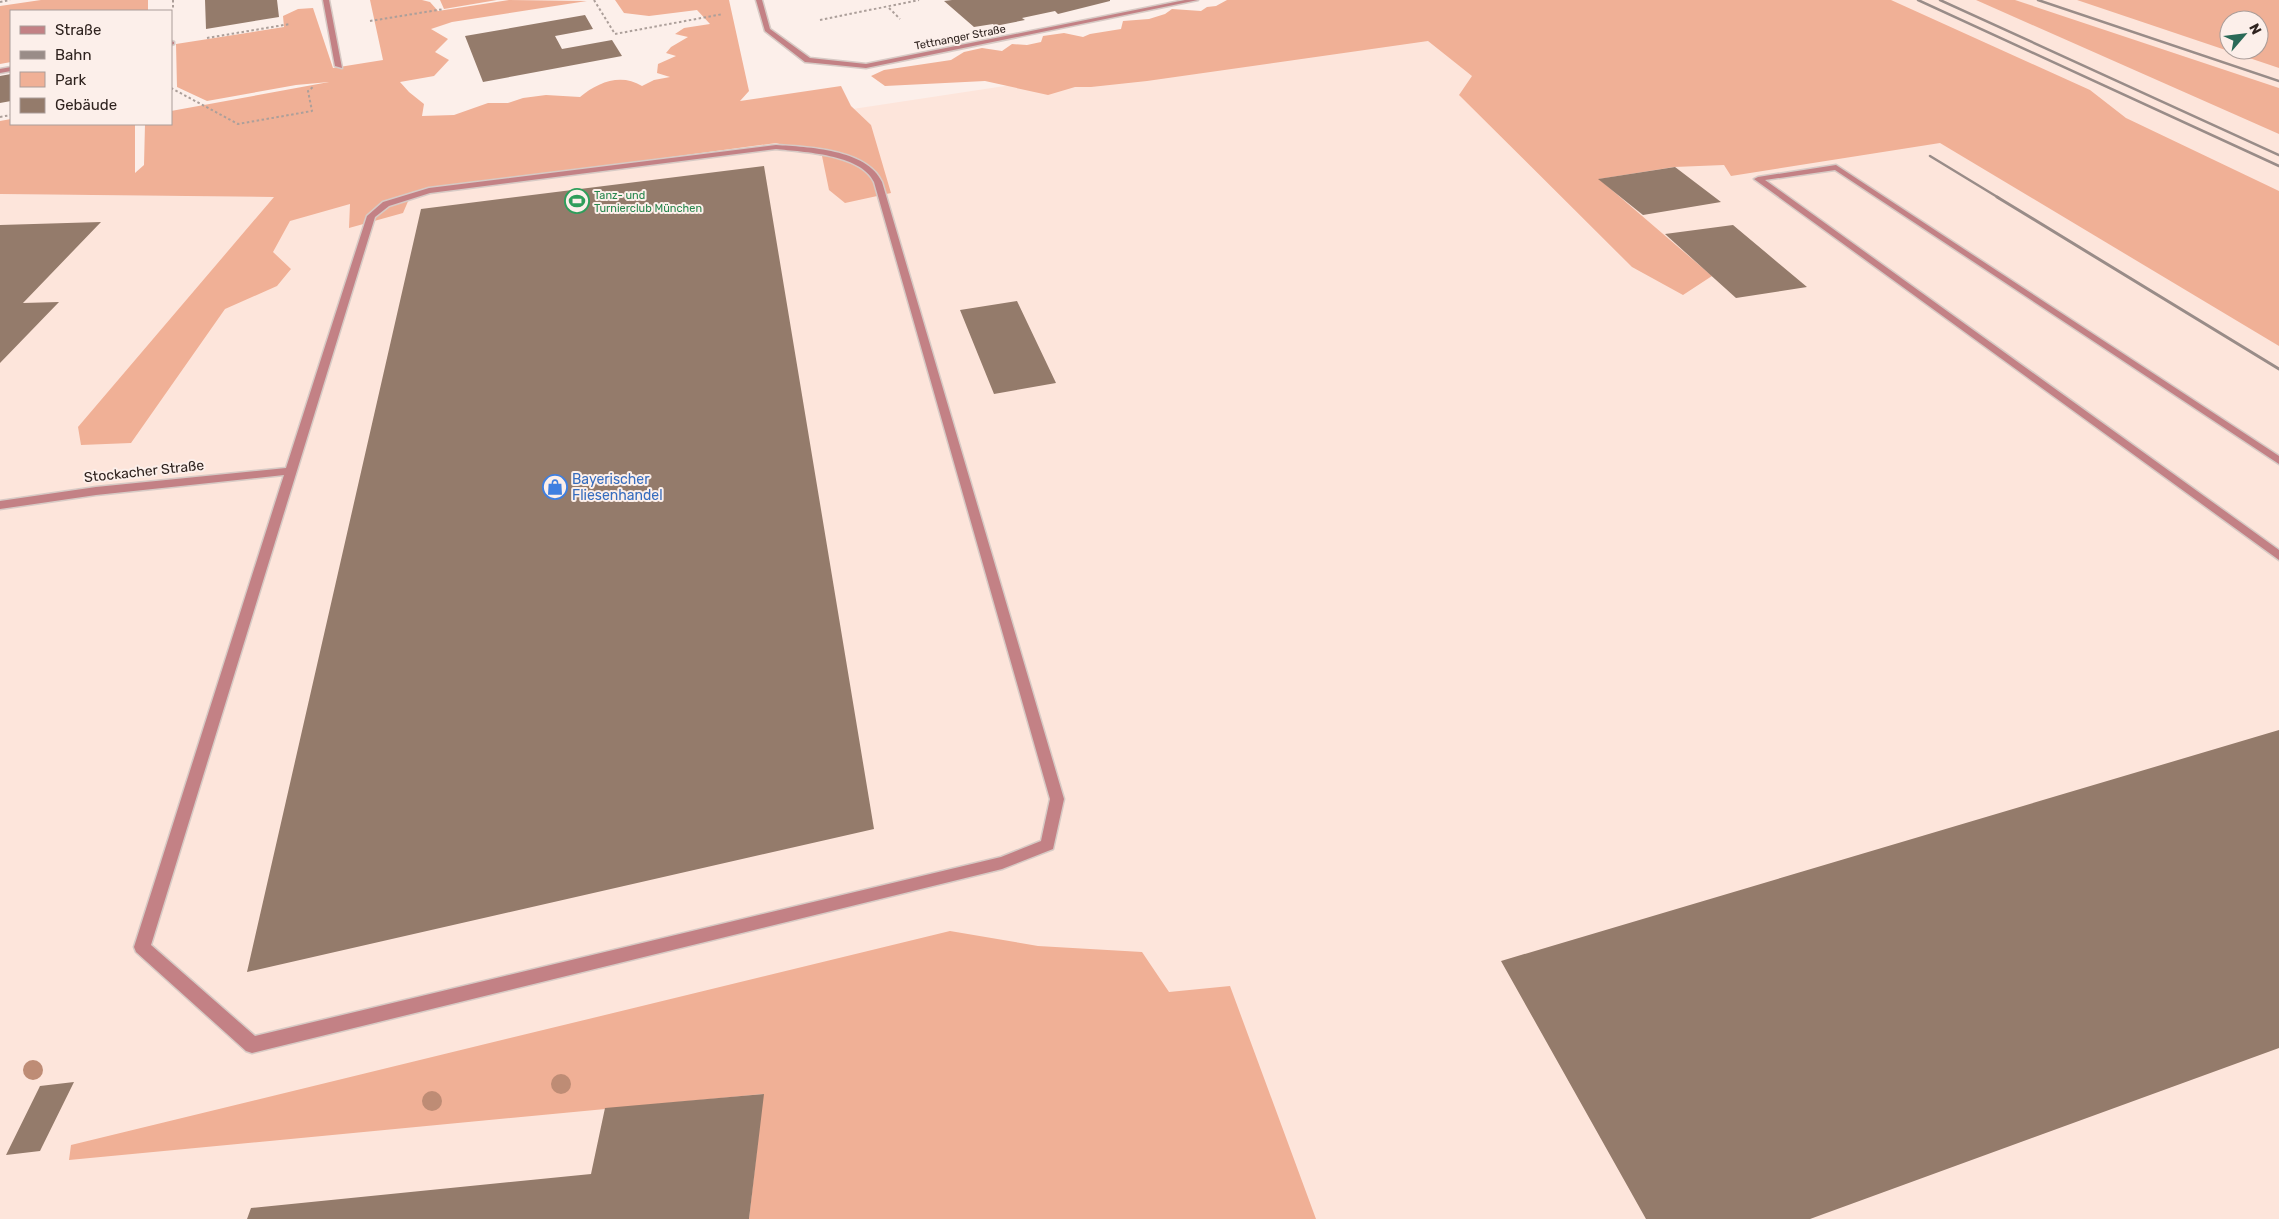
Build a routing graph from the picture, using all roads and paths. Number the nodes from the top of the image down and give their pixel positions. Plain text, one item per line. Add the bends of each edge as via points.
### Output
1 (10, 0) edge
2 (326, 0) edge
3 (594, 0) edge
4 (920, 0) edge
5 (1195, 0) edge
6 (0, 2) edge
7 (760, 3) edge
8 (444, 9) dead end
9 (329, 18) junction
10 (331, 28) junction
11 (767, 30) junction
12 (172, 43) edge
13 (339, 66) joint
14 (172, 89) edge
15 (2279, 461) edge
16 (292, 471) junction
17 (0, 505) edge
18 (2279, 556) edge

1 - 6 path
2 - 9 street
3 - 7 path via 615,34
4 - 11 path
5 - 11 street, Tettnanger Straße via 866,66 808,60
7 - 11 street
8 - 10 path
9 - 10 street
9 - 12 path
10 - 13 street
13 - 14 path via 308,91 312,111 238,124
15 - 18 street via 1836,167 1758,180
16 - 16 street via 142,947 252,1045 1002,863 1048,845 1057,799 881,192 874,175 860,165 839,156 776,148 429,192 386,204 371,216
16 - 17 street, Stockacher Straße via 96,491

